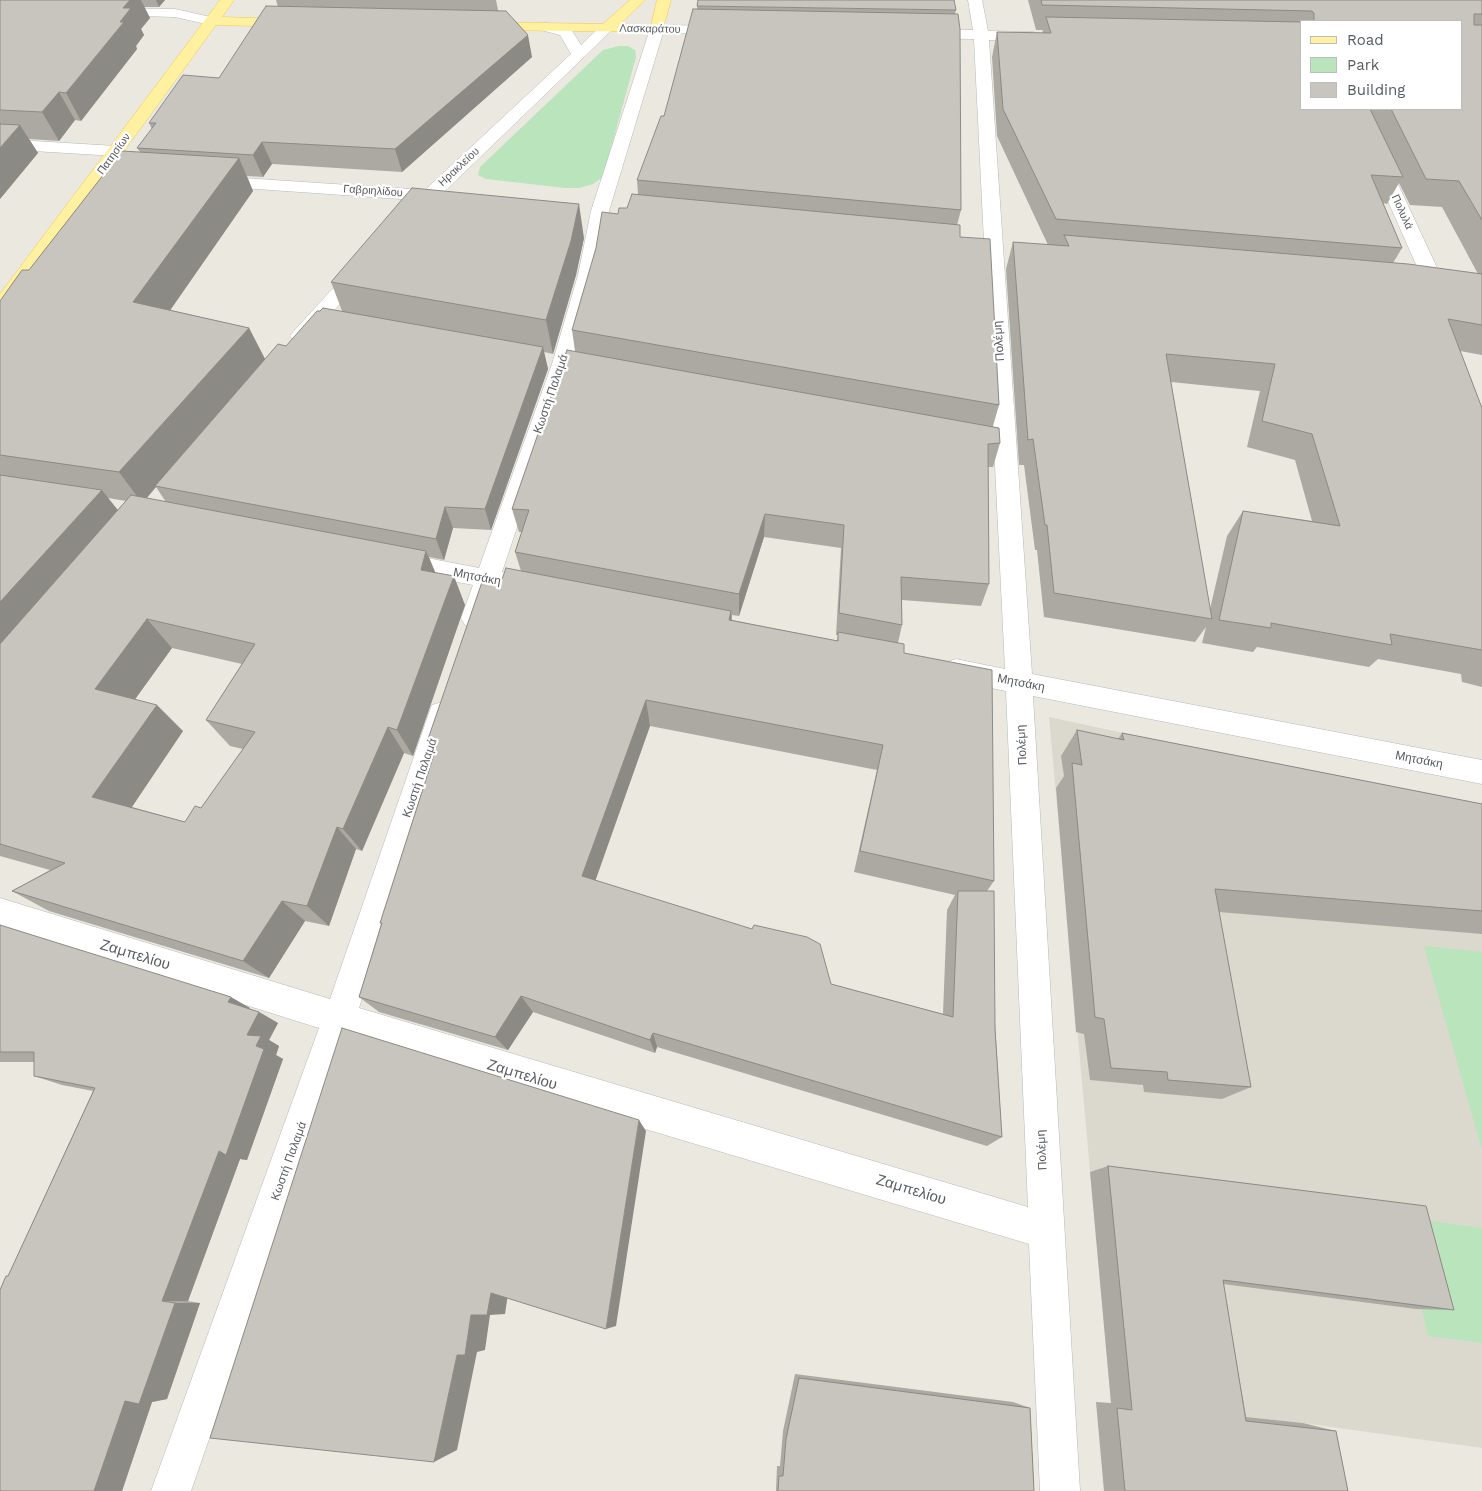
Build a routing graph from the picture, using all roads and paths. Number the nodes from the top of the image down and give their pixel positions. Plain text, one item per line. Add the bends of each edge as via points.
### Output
1 (227, 0) edge
2 (638, 0) edge
3 (664, 0) edge
4 (974, 0) edge
5 (97, 12) edge
6 (210, 22) junction
7 (310, 23) edge
8 (467, 26) edge
9 (172, 27) dead end
10 (546, 27) junction
11 (607, 28) junction
12 (657, 29) junction
13 (744, 30) edge
14 (912, 34) edge
15 (981, 35) junction
16 (1050, 37) edge
17 (579, 54) junction
18 (1356, 110) edge
19 (0, 144) edge
20 (116, 151) junction
21 (196, 180) edge
22 (430, 195) junction
23 (459, 198) edge
24 (409, 217) edge
25 (973, 248) edge
26 (993, 250) junction
27 (1013, 251) edge
28 (376, 253) edge
29 (1417, 285) edge
30 (4, 297) edge
31 (289, 348) edge
32 (371, 557) edge
33 (487, 579) junction
34 (522, 586) edge
35 (465, 644) edge
36 (931, 666) edge
37 (1019, 683) junction
38 (450, 691) edge
39 (1482, 772) edge
40 (0, 913) edge
41 (339, 1019) junction
42 (1046, 1231) junction
43 (171, 1491) edge
44 (1060, 1491) edge

1 - 6 main road, Πατησίων
2 - 11 main road, Ηρακλείου
3 - 12 main road
4 - 15 street, Πολέμη
5 - 6 street via 175,13
6 - 7 main road
6 - 9 street
6 - 20 main road, Πατησίων
8 - 10 main road, Λασκαράτου
10 - 11 main road, Λασκαράτου
10 - 17 street via 566,32
11 - 12 main road, Λασκαράτου
11 - 17 street, Ηρακλείου
12 - 13 street, Λασκαράτου
12 - 33 street, Κωστή Παλαμά via 602,212 562,364
14 - 15 street
15 - 16 street
15 - 26 street, Πολέμη
17 - 22 street, Ηρακλείου
18 - 29 street, Πολυλά via 1446,288
19 - 20 street
20 - 30 main road, Πατησίων via 108,174
21 - 22 street, Γαβριηλίδου
22 - 23 street, Γαβριηλίδου
22 - 24 street, Ηρακλείου
25 - 26 street
26 - 27 street
26 - 37 street, Πολέμη via 995,442
28 - 31 street via 324,321
32 - 33 street, Μητσάκη
33 - 34 street, Μητσάκη
33 - 35 street, Κωστή Παλαμά
36 - 37 street, Μητσάκη
37 - 39 street, Μητσάκη
37 - 42 street, Πολέμη
38 - 41 street, Κωστή Παλαμά
40 - 41 street, Ζαμπελίου
41 - 42 street, Ζαμπελίου
41 - 43 street, Κωστή Παλαμά
42 - 44 street, Πολέμη

